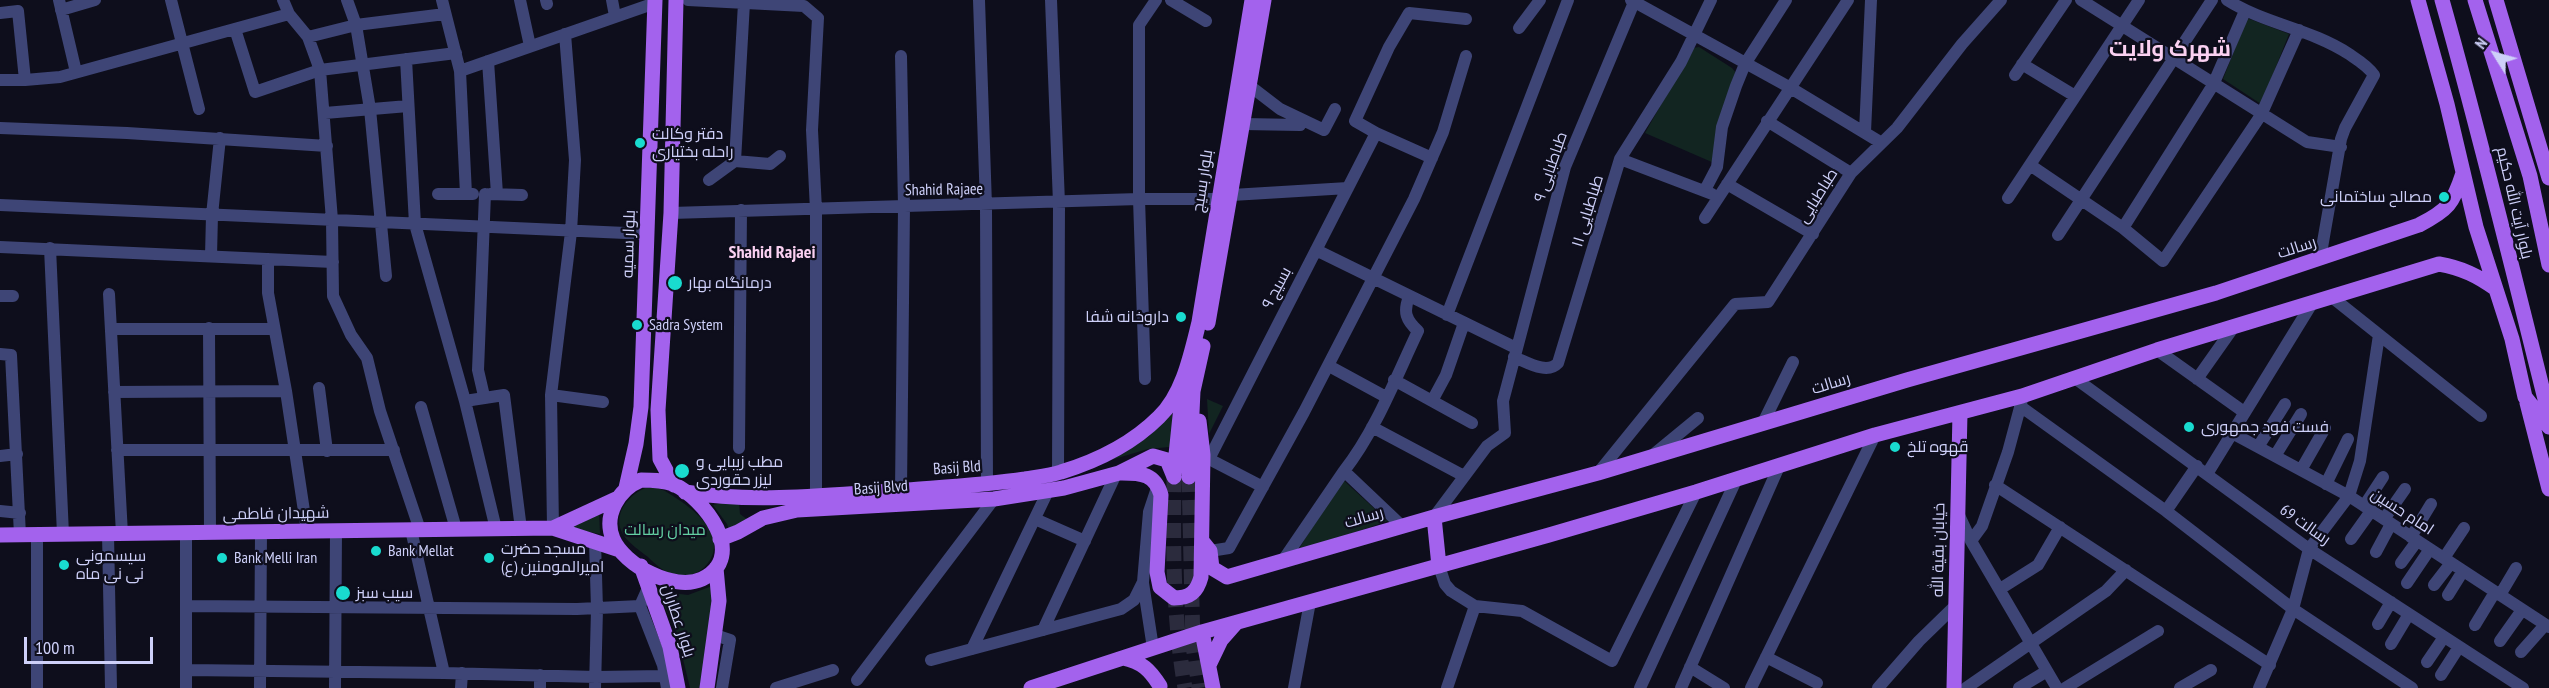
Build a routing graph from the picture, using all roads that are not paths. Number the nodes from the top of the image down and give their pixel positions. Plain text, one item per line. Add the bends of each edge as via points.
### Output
1 (95, 0) edge
2 (171, 0) edge
3 (283, 0) edge
4 (347, 0) edge
5 (442, 0) edge
6 (520, 0) edge
7 (612, 0) edge
8 (676, 0) edge
9 (688, 0) edge
10 (979, 0) edge
11 (1051, 0) edge
12 (1156, 0) edge
13 (1171, 0) edge
14 (1252, 0) edge
15 (1264, 0) edge
16 (1540, 0) edge
17 (1568, 0) edge
18 (1711, 0) edge
19 (1786, 0) edge
20 (1848, 0) edge
21 (1871, 0) edge
22 (1992, 0) edge
23 (2001, 0) edge
24 (2066, 0) edge
25 (2081, 0) edge
26 (2139, 0) edge
27 (2212, 0) edge
28 (2227, 0) edge
29 (2418, 0) edge
30 (2442, 0) edge
31 (2475, 0) edge
32 (2496, 0) edge
33 (655, 1) edge
34 (1633, 1) edge
35 (744, 3) junction
36 (60, 5) edge
37 (2245, 11) junction
38 (0, 13) edge
39 (289, 14) junction
40 (446, 14) junction
41 (615, 16) junction
42 (1467, 19) dead end
43 (1206, 21) dead end
44 (356, 25) junction
45 (2121, 26) junction
46 (1519, 28) dead end
47 (235, 29) junction
48 (2299, 30) junction
49 (565, 34) junction
50 (1694, 36) junction
51 (308, 37) junction
52 (1251, 42) junction
53 (182, 43) junction
54 (530, 46) junction
55 (456, 53) junction
56 (901, 56) dead end
57 (1466, 56) dead end
58 (406, 59) junction
59 (1248, 59) junction
60 (2173, 59) junction
61 (488, 61) junction
62 (1745, 64) junction
63 (362, 65) junction
64 (320, 70) junction
65 (460, 71) junction
66 (76, 72) junction
67 (0, 80) edge
68 (26, 80) junction
69 (2214, 85) junction
70 (1250, 86) junction
71 (1789, 87) junction
72 (2075, 96) junction
73 (408, 106) junction
74 (199, 108) dead end
75 (370, 109) junction
76 (1335, 109) dead end
77 (325, 113) junction
78 (2261, 115) junction
79 (1301, 119) junction
80 (1767, 121) junction
81 (1243, 124) junction
82 (0, 128) edge
83 (1376, 133) junction
84 (220, 138) junction
85 (1873, 138) junction
86 (327, 146) junction
87 (2341, 147) junction
88 (780, 156) dead end
89 (1432, 158) junction
90 (1620, 159) junction
91 (735, 161) junction
92 (2030, 165) junction
93 (1851, 173) junction
94 (2463, 173) junction
95 (2549, 178) edge
96 (710, 180) dead end
97 (1727, 184) junction
98 (1348, 188) junction
99 (1705, 190) junction
100 (438, 194) dead end
101 (466, 194) junction
102 (491, 194) junction
103 (522, 195) dead end
104 (1225, 197) junction
105 (1718, 198) junction
106 (2008, 198) dead end
107 (1139, 199) junction
108 (2081, 200) junction
109 (1059, 203) junction
110 (0, 205) edge
111 (986, 205) junction
112 (904, 207) junction
113 (741, 210) junction
114 (816, 210) junction
115 (671, 213) junction
116 (212, 214) junction
117 (1705, 218) dead end
118 (332, 220) junction
119 (381, 222) junction
120 (415, 224) junction
121 (484, 228) junction
122 (2123, 228) junction
123 (571, 232) junction
124 (648, 234) junction
125 (1813, 234) junction
126 (2058, 235) dead end
127 (0, 247) edge
128 (50, 248) junction
129 (1316, 250) junction
130 (211, 256) junction
131 (268, 259) junction
132 (2320, 259) junction
133 (333, 262) junction
134 (2549, 265) edge
135 (386, 276) dead end
136 (1374, 279) junction
137 (2496, 289) junction
138 (109, 294) dead end
139 (1409, 297) junction
140 (2333, 298) junction
141 (2311, 305) junction
142 (1447, 315) junction
143 (1464, 323) junction
144 (209, 328) junction
145 (2233, 328) junction
146 (111, 329) junction
147 (274, 329) junction
148 (2379, 335) junction
149 (2157, 350) junction
150 (1515, 352) junction
151 (5, 355) edge
152 (1793, 362) dead end
153 (1192, 366) junction
154 (1329, 366) junction
155 (1145, 379) dead end
156 (2076, 379) junction
157 (2197, 379) junction
158 (1394, 380) junction
159 (319, 388) dead end
160 (209, 390) junction
161 (286, 391) junction
162 (114, 392) junction
163 (551, 395) junction
164 (484, 396) junction
165 (1386, 397) junction
166 (2525, 397) junction
167 (14, 399) junction
168 (0, 400) edge
169 (465, 401) junction
170 (1432, 401) junction
171 (2021, 401) junction
172 (603, 402) dead end
173 (2285, 404) dead end
174 (421, 407) dead end
175 (2244, 412) junction
176 (1960, 413) junction
177 (2301, 414) dead end
178 (2549, 415) edge
179 (2481, 416) dead end
180 (1698, 418) dead end
181 (1472, 423) dead end
182 (1763, 423) junction
183 (1372, 427) junction
184 (2549, 427) edge
185 (2325, 428) dead end
186 (2232, 433) junction
187 (1875, 435) junction
188 (2348, 440) dead end
189 (658, 443) junction
190 (2258, 447) junction
191 (739, 448) dead end
192 (117, 450) junction
193 (393, 450) junction
194 (210, 451) junction
195 (295, 451) junction
196 (327, 451) junction
197 (17, 454) junction
198 (0, 456) edge
199 (1652, 456) junction
200 (2275, 456) junction
201 (632, 460) junction
202 (1780, 464) junction
203 (2202, 470) junction
204 (2301, 470) junction
205 (1344, 471) junction
206 (1598, 472) junction
207 (1058, 473) junction
208 (1118, 473) junction
209 (1464, 476) junction
210 (2383, 477) dead end
211 (1737, 478) junction
212 (2326, 484) junction
213 (987, 485) junction
214 (1158, 485) junction
215 (1995, 485) junction
216 (679, 488) junction
217 (1263, 488) junction
218 (2405, 489) dead end
219 (2549, 489) edge
220 (901, 490) junction
221 (1048, 491) junction
222 (1696, 492) junction
223 (622, 493) junction
224 (816, 495) junction
225 (2349, 496) junction
226 (753, 499) junction
227 (994, 499) junction
228 (2431, 504) dead end
229 (2368, 509) junction
230 (0, 511) edge
231 (2166, 511) junction
232 (1958, 512) junction
233 (20, 513) junction
234 (1434, 517) junction
235 (763, 518) junction
236 (1035, 519) junction
237 (2388, 522) junction
238 (1402, 526) junction
239 (2060, 527) junction
240 (553, 528) junction
241 (2464, 528) dead end
242 (456, 529) junction
243 (496, 529) junction
244 (521, 529) junction
245 (415, 530) junction
246 (307, 531) junction
247 (336, 531) junction
248 (210, 532) junction
249 (261, 532) junction
250 (186, 533) junction
251 (63, 534) junction
252 (115, 534) junction
253 (0, 535) edge
254 (20, 535) junction
255 (37, 535) junction
256 (720, 539) junction
257 (2351, 539) dead end
258 (2414, 539) junction
259 (595, 541) junction
260 (1085, 541) junction
261 (1971, 541) junction
262 (1206, 546) junction
263 (2309, 549) junction
264 (2430, 549) junction
265 (620, 550) junction
266 (2376, 552) dead end
267 (1284, 560) junction
268 (2447, 561) junction
269 (2401, 563) dead end
270 (641, 566) junction
271 (1439, 566) junction
272 (716, 568) junction
273 (2516, 568) dead end
274 (2126, 570) junction
275 (2463, 571) junction
276 (1143, 582) junction
277 (2407, 583) dead end
278 (2433, 585) dead end
279 (648, 588) junction
280 (2000, 589) junction
281 (2497, 593) junction
282 (2448, 595) dead end
283 (1310, 602) junction
284 (2391, 602) junction
285 (1956, 605) junction
286 (186, 606) junction
287 (640, 606) junction
288 (1475, 606) junction
289 (260, 607) junction
290 (335, 607) junction
291 (428, 607) junction
292 (597, 609) junction
293 (2293, 609) junction
294 (2522, 610) junction
295 (2409, 614) junction
296 (1236, 622) junction
297 (2378, 624) dead end
298 (2475, 625) dead end
299 (2547, 626) edge
300 (1043, 630) junction
301 (2158, 631) dead end
302 (1202, 632) junction
303 (716, 635) junction
304 (2444, 637) junction
305 (2500, 641) dead end
306 (2030, 642) junction
307 (2391, 644) dead end
308 (2459, 647) junction
309 (1152, 648) junction
310 (972, 650) junction
311 (2521, 652) dead end
312 (1766, 657) junction
313 (1124, 658) junction
314 (931, 660) dead end
315 (2427, 662) dead end
316 (1209, 665) junction
317 (2271, 665) junction
318 (1690, 667) junction
319 (186, 670) junction
320 (833, 670) dead end
321 (2211, 670) dead end
322 (260, 671) junction
323 (2047, 671) junction
324 (335, 672) junction
325 (444, 672) junction
326 (462, 673) junction
327 (2441, 675) dead end
328 (857, 680) dead end
329 (540, 682) edge
330 (596, 682) edge
331 (665, 682) edge
332 (1816, 683) dead end
333 (1160, 687) edge
334 (37, 688) edge
335 (111, 688) edge
336 (186, 688) edge
337 (260, 688) edge
338 (335, 688) edge
339 (461, 688) edge
340 (678, 688) edge
341 (707, 688) edge
342 (722, 688) edge
343 (776, 688) edge
344 (1031, 688) edge
345 (1212, 688) edge
346 (1294, 688) edge
347 (1447, 688) edge
348 (1640, 688) edge
349 (1681, 688) edge
350 (1724, 688) edge
351 (1751, 688) edge
352 (1878, 688) edge
353 (1954, 688) edge
354 (1966, 688) edge
355 (2019, 688) edge
356 (2057, 688) edge
357 (2065, 688) edge
358 (2180, 688) edge
359 (2259, 688) edge
360 (2412, 688) edge
361 (2523, 688) edge

1 - 36 street
2 - 53 street
3 - 39 street
4 - 44 street
5 - 40 street
6 - 54 street
7 - 41 street
8 - 115 main road
9 - 35 street
10 - 111 street
11 - 109 street
12 - 107 street via 1139,25
13 - 43 street
14 - 52 main road, بلوار بسیج
15 - 52 main road, بلوار بسیج
16 - 46 street
17 - 142 street
18 - 50 street, طباطبایی ۱۱
19 - 62 street
20 - 71 street
21 - 85 street
22 - 85 street via 1898,117
23 - 85 street via 1897,128
24 - 72 street via 2019,69
25 - 45 street
26 - 45 street
27 - 60 street
28 - 37 street
29 - 94 main road
30 - 178 main road, بلوار آیت الله حکیم
31 - 134 main road, بلوار آیت الله حکیم via 2530,176
32 - 95 main road
33 - 41 street
33 - 124 main road, بلوار سمیه
34 - 50 street
34 - 150 street, طباطبایی ۹ via 1565,167
35 - 91 street
35 - 114 street via 804,6 818,18 812,130
36 - 66 street
37 - 48 street
37 - 69 street
38 - 68 street via 18,11
39 - 47 street
39 - 51 street
40 - 44 street
40 - 55 street
41 - 49 street
42 - 83 street via 1409,13 1355,121
44 - 51 street
44 - 63 street
45 - 60 street
45 - 72 street
47 - 53 street
47 - 64 street via 255,92
48 - 78 street
48 - 87 street via 2328,41 2374,75 2345,128
49 - 54 street
49 - 123 street via 575,160
50 - 62 street
50 - 90 street, طباطبایی ۱۱
51 - 64 street
52 - 59 main road, بلوار بسیج
53 - 66 street
53 - 74 street
54 - 61 street
55 - 58 street
55 - 65 street
56 - 112 street
57 - 89 street
58 - 63 street
58 - 73 street
59 - 70 main road, بلوار بسیج
59 - 104 main road, بلوار بسیج
60 - 69 street
60 - 108 street
61 - 65 street
61 - 102 street
62 - 71 street
62 - 99 street via 1722,127 1717,166
63 - 64 street
63 - 75 street
64 - 77 street
65 - 101 street
66 - 68 street
67 - 68 street
69 - 78 street
69 - 122 street
70 - 79 street via 1280,109
70 - 81 main road, بلوار بسیج
71 - 80 street
71 - 85 street
72 - 92 street
73 - 75 street
73 - 120 street
75 - 77 street
75 - 119 street
76 - 79 street via 1324,130
77 - 86 street
78 - 87 street via 2307,142
78 - 122 street via 2163,261
79 - 81 street via 1300,125
80 - 93 street
80 - 97 street
81 - 104 main road, بلوار بسیج
82 - 84 street
83 - 89 street
83 - 98 street, بسیج ۹
84 - 86 street
84 - 116 street
85 - 93 street, طباطبایی
86 - 118 street
87 - 132 street
88 - 91 street via 770,164
89 - 136 street
90 - 99 street
90 - 150 street, طباطبایی ۱۱ via 1563,355 1555,367 1544,369
91 - 96 street
92 - 106 street
92 - 108 street
93 - 125 street, طباطبایی
94 - 132 main road, رسالت via 2456,196 2442,214
94 - 137 main road
97 - 105 street
97 - 125 street
98 - 104 street, Shahid Rajaee
98 - 129 street, بسیج ۹
99 - 105 street
100 - 101 street
101 - 102 street
102 - 103 street
102 - 121 street
104 - 107 street, Shahid Rajaee
104 - 153 main road, بلوار بسیج
105 - 117 street
107 - 109 street, Shahid Rajaee
107 - 155 street
108 - 122 street
108 - 126 street
109 - 111 street, Shahid Rajaee
109 - 207 street
110 - 116 street
111 - 112 street, Shahid Rajaee
111 - 213 street
112 - 114 street, Shahid Rajaee
112 - 220 street
113 - 114 street, Shahid Rajaee
113 - 115 street, Shahid Rajaee
113 - 191 street
114 - 224 street
115 - 189 main road
116 - 118 street
116 - 130 street
118 - 119 street
118 - 133 street
119 - 120 street
119 - 135 street
120 - 121 street
120 - 169 street
121 - 123 street
121 - 164 street via 478,370
123 - 124 street
123 - 163 street
124 - 201 main road, بلوار سمیه via 641,407
125 - 206 street, طباطبایی via 1768,302 1735,304
127 - 128 street
128 - 130 street
128 - 251 street
129 - 136 street, طباطبایی ۱۱
129 - 217 street, بسیج ۹ via 1209,459
130 - 131 street
131 - 133 street
131 - 147 street via 267,293
132 - 182 main road, رسالت via 2216,293
133 - 193 street via 333,296 367,358
136 - 139 street, طباطبایی ۱۱
136 - 154 street
137 - 140 main road via 2475,274 2439,264
137 - 166 main road
138 - 146 street
139 - 142 street, طباطبایی ۱۱
139 - 158 street via 1405,314 1418,331
140 - 141 main road
140 - 148 street
141 - 145 main road
141 - 175 street
142 - 143 street, طباطبایی ۱۱
143 - 150 street, طباطبایی ۱۱
143 - 170 street via 1446,375
144 - 146 street
144 - 147 street
144 - 160 street
145 - 149 main road
145 - 157 street
146 - 162 street
147 - 161 street
148 - 179 street
148 - 225 street via 2360,461
149 - 156 main road
149 - 157 street
150 - 209 street, طباطبایی ۹ via 1503,400 1505,433 1487,446
151 - 167 street
152 - 182 street
153 - 207 main road, Basij Bld via 1161,415 1144,431 1102,457
153 - 208 main road, Basij Blvd via 1180,405 1181,477 1161,456
153 - 262 main road via 1203,455
154 - 165 street
154 - 217 street
156 - 171 main road
156 - 203 street, رسالت 69
157 - 175 street
158 - 165 street
158 - 170 street
159 - 196 street
160 - 161 street
160 - 162 street
160 - 194 street
161 - 195 street
162 - 192 street
163 - 172 street
163 - 240 street
164 - 169 street
164 - 244 street via 504,395
165 - 183 street
166 - 184 main road
166 - 219 main road
167 - 168 street
167 - 197 street
169 - 243 street
170 - 181 street
171 - 176 main road
171 - 215 street
171 - 231 street
173 - 190 street
174 - 242 street
175 - 186 street
176 - 187 main road
176 - 232 main road, خیابان بقیة الله
177 - 200 street
180 - 199 street
182 - 199 main road, رسالت
183 - 205 street
183 - 209 street
185 - 204 street
186 - 190 street, امام حسین
186 - 203 street
187 - 202 main road
187 - 312 street
188 - 212 street
189 - 201 main road via 648,470 636,469
189 - 216 main road via 660,459
190 - 200 street, امام حسین
192 - 194 street
192 - 252 street
193 - 196 street
193 - 245 street
194 - 195 street
194 - 248 street
195 - 196 street
195 - 246 street
197 - 198 street
197 - 233 street
199 - 206 main road, رسالت
200 - 204 street, امام حسین
201 - 223 main road, بلوار سمیه
202 - 211 main road
202 - 318 street
203 - 231 street
203 - 263 street, رسالت 69
204 - 212 street, امام حسین
205 - 238 street
205 - 267 street
206 - 234 main road, رسالت
207 - 213 main road, Basij Bld
208 - 214 main road via 1141,473
208 - 221 main road, Basij Blvd
208 - 260 street
209 - 234 street, طباطبایی ۹
210 - 229 street
211 - 222 main road
211 - 348 street
212 - 225 street, امام حسین
213 - 220 main road, Basij Bld
214 - 262 main road via 1161,495 1157,580 1164,592 1174,598 1194,592
214 - 276 street via 1149,512
215 - 239 street
215 - 261 street via 1982,526
216 - 223 main road via 661,480 641,480
216 - 226 main road, Basij Bld via 719,498
216 - 256 main road via 716,524
217 - 262 street via 1229,548
218 - 237 street
220 - 224 main road, Basij Bld
221 - 227 main road, Basij Blvd
221 - 236 street
222 - 271 main road
222 - 288 street via 1612,661 1522,611
223 - 240 main road
223 - 265 main road via 612,510 611,530
224 - 226 main road, Basij Bld
225 - 229 street, امام حسین
225 - 263 street
226 - 235 main road via 743,505 743,510 747,515
227 - 235 main road, Basij Blvd via 797,510
227 - 328 street
228 - 258 street
229 - 237 street, امام حسین
229 - 257 street
230 - 233 street
231 - 293 street
232 - 261 street
232 - 285 main road, خیابان بقیة الله
233 - 254 street
234 - 238 main road, رسالت
234 - 271 main road
235 - 256 main road, Basij Blvd
236 - 260 street
236 - 310 street
237 - 258 street, امام حسین
237 - 266 street
238 - 267 main road, رسالت
239 - 274 street
239 - 280 street via 2038,565
240 - 244 main road, شهیدان فاطمی
240 - 259 main road
241 - 268 street
242 - 243 main road, شهیدان فاطمی
242 - 245 main road, شهیدان فاطمی
243 - 244 main road, شهیدان فاطمی
245 - 247 main road, شهیدان فاطمی
245 - 291 street
246 - 247 main road, شهیدان فاطمی
246 - 249 main road, شهیدان فاطمی
247 - 290 street
248 - 249 main road, شهیدان فاطمی
248 - 250 main road, شهیدان فاطمی
249 - 289 street
250 - 252 main road, شهیدان فاطمی
250 - 286 street
251 - 252 main road, شهیدان فاطمی
251 - 255 main road, شهیدان فاطمی
252 - 335 street
253 - 254 main road, شهیدان فاطمی
254 - 255 main road, شهیدان فاطمی
255 - 334 street
256 - 272 main road via 722,551
258 - 264 street, امام حسین
258 - 269 street
259 - 265 main road
259 - 292 street
260 - 300 street
261 - 280 street
262 - 267 main road, رسالت via 1212,568 1227,577
263 - 284 street, رسالت 69
263 - 293 street
264 - 268 street, امام حسین
264 - 277 street
265 - 270 main road
268 - 275 street, امام حسین
268 - 278 street
270 - 272 main road via 654,576 678,584 703,578
270 - 279 main road, بلوار عطاران
271 - 283 main road
271 - 288 street via 1451,591
272 - 303 main road, بلوار عطاران
273 - 281 street
274 - 306 street via 2106,591
274 - 317 street
275 - 281 street, امام حسین
275 - 282 street
276 - 300 street via 1134,600 1121,609
276 - 309 street
279 - 287 street
279 - 340 main road, بلوار عطاران via 670,647
280 - 306 street
281 - 294 street, امام حسین
281 - 298 street
283 - 296 main road
283 - 346 street
284 - 295 street, رسالت 69
284 - 297 street
285 - 352 street
285 - 353 main road, خیابان بقیة الله
286 - 289 street
286 - 319 street
287 - 292 street
287 - 331 street via 663,665
288 - 347 street
289 - 290 street
289 - 322 street
290 - 291 street
290 - 324 street
291 - 292 street
291 - 325 street
292 - 330 street
293 - 317 street
293 - 360 street
294 - 299 street, امام حسین
294 - 305 street
295 - 304 street, رسالت 69
295 - 307 street
296 - 302 main road
296 - 316 main road via 1221,640
299 - 311 street
300 - 310 street
301 - 357 street
302 - 309 main road
302 - 316 main road
303 - 341 main road, بلوار عطاران
303 - 342 street via 730,640
304 - 308 street, رسالت 69
304 - 315 street
306 - 323 street
306 - 354 street
308 - 327 street
308 - 361 street, رسالت 69
309 - 313 main road
309 - 333 main road
310 - 314 street
312 - 332 street
312 - 351 street
313 - 333 main road via 1144,665
313 - 344 main road
316 - 345 main road
317 - 359 street
318 - 349 street
318 - 350 street
319 - 322 street
319 - 336 street
320 - 343 street
321 - 358 street
322 - 324 street
322 - 337 street
323 - 355 street
323 - 356 street
324 - 325 street
324 - 338 street
325 - 326 street
326 - 329 street
326 - 339 street
329 - 330 street
330 - 331 street

